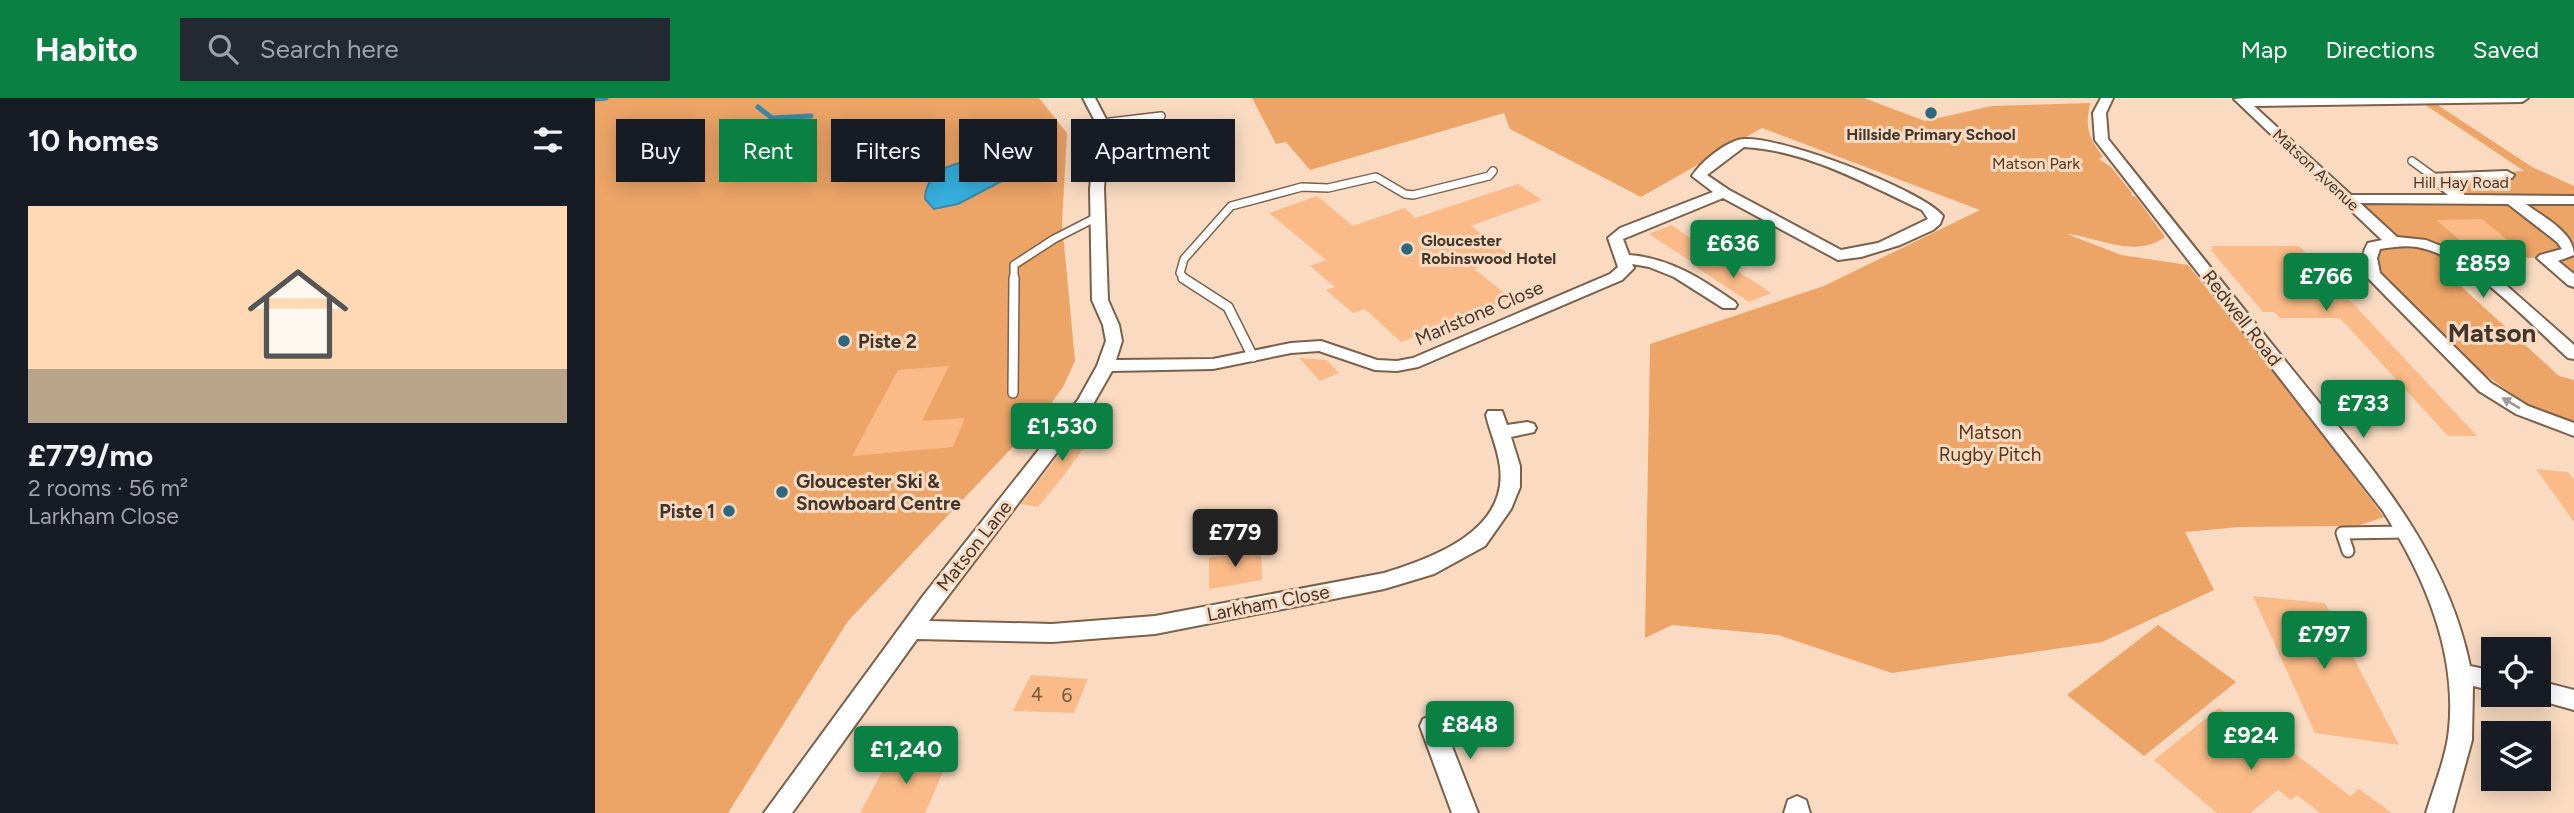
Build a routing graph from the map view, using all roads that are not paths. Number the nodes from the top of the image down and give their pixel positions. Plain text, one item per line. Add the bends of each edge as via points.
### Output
1 (1089, 98) edge
2 (2107, 98) edge
3 (2522, 98) edge
4 (2418, 99) edge
5 (2242, 100) edge
6 (1161, 116) dead end
7 (1101, 119) edge
8 (1136, 119) edge
9 (2412, 161) dead end
10 (1493, 172) dead end
11 (2507, 175) dead end
12 (2434, 177) junction
13 (1099, 182) edge
14 (1724, 193) junction
15 (2348, 199) junction
16 (2461, 199) junction
17 (2509, 199) junction
18 (2574, 200) edge
19 (1097, 217) junction
20 (2392, 241) junction
21 (1624, 258) junction
22 (2574, 282) edge
23 (1729, 305) dead end
24 (2574, 354) edge
25 (1253, 357) junction
26 (1106, 366) junction
27 (1013, 393) dead end
28 (1527, 428) dead end
29 (2574, 430) edge
30 (2407, 532) junction
31 (2348, 551) dead end
32 (912, 630) junction
33 (2461, 673) junction
34 (2481, 678) edge
35 (2551, 694) edge
36 (2574, 700) edge
37 (1432, 726) dead end
38 (777, 813) edge
39 (1465, 813) edge
40 (2439, 813) edge

1 - 7 street
2 - 30 street, Redwell Road via 2098,121 2102,140
3 - 4 street
4 - 5 street
5 - 15 street, Matson Avenue
6 - 8 lane
9 - 12 lane
10 - 25 lane via 1413,195 1376,177 1328,188 1302,187 1239,202 1225,210 1184,260 1180,272 1228,307
11 - 12 street
12 - 16 street
13 - 19 street, Matson Lane
14 - 14 street via 1837,255 1871,251 1935,221 1927,207 1842,167 1749,143 1741,143 1700,171 1699,176
14 - 21 street via 1625,231 1615,238
15 - 16 street, Hill Hay Road
15 - 20 street, Matson Avenue
16 - 17 street, Hill Hay Road
17 - 18 street, Hill Hay Road
17 - 22 street via 2563,239 2571,251 2545,258
19 - 26 street, Matson Lane via 1100,300 1114,341
19 - 27 lane via 1014,265
20 - 24 street via 2423,243 2454,256
29 -> 20 street via 2522,410 2485,387 2373,274 2369,258 2373,246
21 - 23 street via 1659,262
21 - 25 street, Marlstone Close via 1626,268 1616,277 1418,362 1375,365 1321,346
25 - 26 street via 1213,364
26 - 32 street, Matson Lane via 1086,402
28 - 32 street, Larkham Close via 1497,424 1510,466 1510,487 1501,509 1478,541 1426,568 1155,625 1052,633
30 - 31 lane via 2342,533
30 - 33 street, Redwell Road via 2443,607
32 - 38 street, Matson Lane
33 - 34 street
33 - 40 street, Redwell Road via 2461,730
35 - 36 street
37 - 39 street

